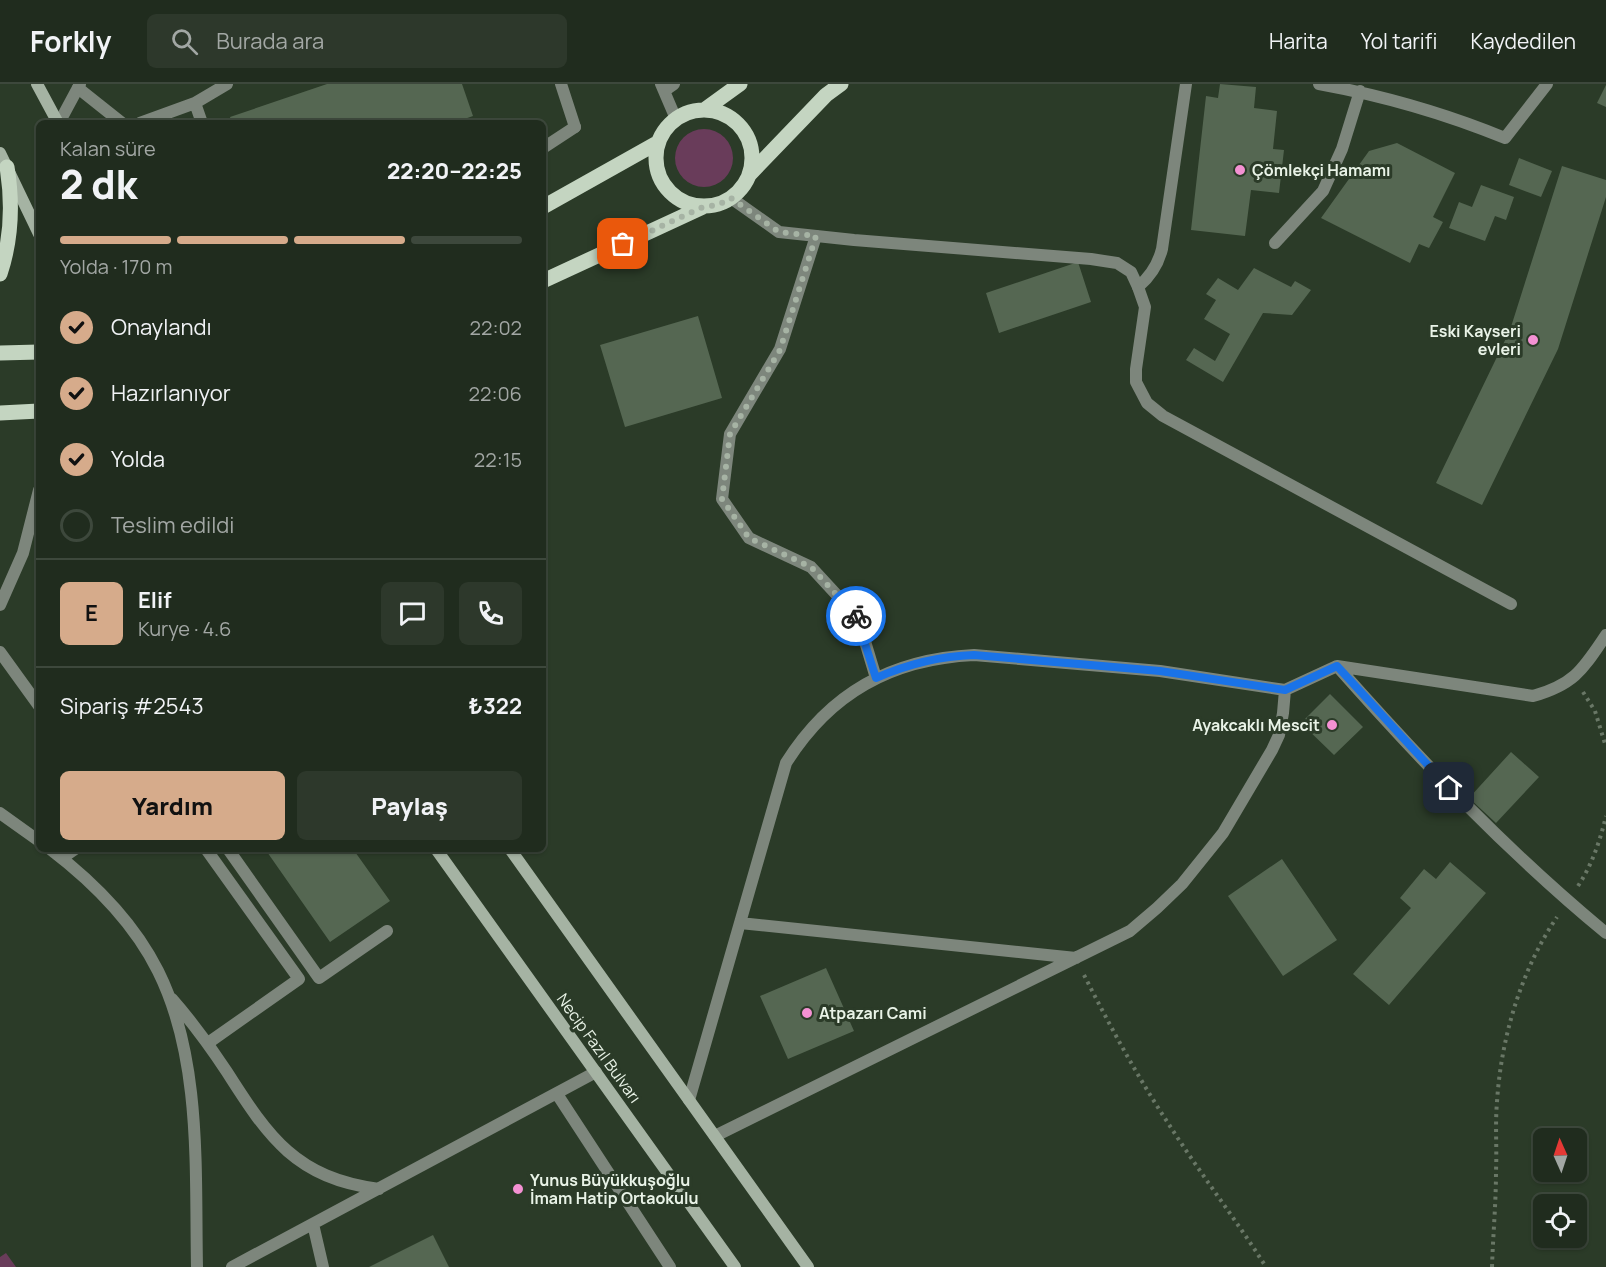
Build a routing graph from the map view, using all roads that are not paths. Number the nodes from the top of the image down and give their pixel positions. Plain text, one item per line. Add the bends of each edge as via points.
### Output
1 (37, 84) edge
2 (227, 84) edge
3 (561, 84) edge
4 (740, 84) edge
5 (841, 84) edge
6 (1186, 84) edge
7 (1320, 84) edge
8 (1547, 84) edge
9 (79, 86) edge
10 (666, 86) edge
11 (1360, 92) junction
12 (195, 103) junction
13 (704, 110) junction
14 (675, 119) junction
15 (57, 120) edge
16 (61, 120) edge
17 (119, 120) edge
18 (148, 120) edge
19 (201, 120) edge
20 (657, 143) junction
21 (546, 146) edge
22 (4, 160) edge
23 (750, 174) junction
24 (731, 198) junction
25 (546, 205) edge
26 (703, 207) junction
27 (36, 228) edge
28 (816, 236) junction
29 (1275, 243) dead end
30 (0, 274) edge
31 (546, 280) edge
32 (1138, 287) junction
33 (36, 352) edge
34 (0, 354) edge
35 (36, 411) edge
36 (0, 413) edge
37 (36, 502) edge
38 (1511, 604) dead end
39 (0, 605) edge
40 (1606, 635) edge
41 (0, 652) edge
42 (1337, 666) junction
43 (876, 678) junction
44 (1285, 690) junction
45 (36, 702) edge
46 (0, 813) edge
47 (36, 839) edge
48 (54, 852) edge
49 (71, 852) edge
50 (208, 852) edge
51 (230, 852) edge
52 (438, 852) edge
53 (512, 852) edge
54 (62, 858) junction
55 (740, 923) junction
56 (387, 931) dead end
57 (1606, 933) edge
58 (1076, 958) junction
59 (168, 995) junction
60 (208, 1043) junction
61 (596, 1072) junction
62 (557, 1094) junction
63 (689, 1100) junction
64 (715, 1136) junction
65 (379, 1189) junction
66 (313, 1224) junction
67 (197, 1267) edge
68 (232, 1267) edge
69 (323, 1267) edge
70 (670, 1267) edge
71 (735, 1267) edge
72 (808, 1267) edge

1 - 15 street
2 - 12 street
3 - 21 street via 574,127
4 - 13 main road
5 - 23 main road
6 - 32 street via 1162,249 1149,277
7 - 11 street
8 - 11 street via 1505,138 1409,103
9 - 16 street
9 - 17 street
10 - 14 street
11 - 29 street via 1342,149 1323,191
12 - 18 street
12 - 19 street
13 - 14 main road
13 - 23 main road via 733,119 744,130 750,144
14 - 20 main road
20 - 25 main road
20 - 26 main road via 657,173 663,186 674,197
22 - 27 street
22 - 30 main road via 12,218
23 - 24 main road via 743,188
24 - 26 main road
24 - 28 street via 779,232
26 - 31 main road
28 - 32 street via 1091,258 1131,272
28 - 43 street via 780,350 730,434 722,499 749,538 811,567 858,618
32 - 38 street via 1145,307 1136,382 1147,403 1163,416
33 - 34 main road
35 - 36 main road
37 - 39 street via 23,552
40 - 42 street via 1572,679 1533,696
41 - 45 street
42 - 44 street
42 - 57 street via 1449,788
43 - 44 street via 924,660 974,655 1160,671
43 - 55 street via 831,708 786,763
44 - 58 street via 1279,735 1272,750 1205,857 1130,931
46 - 47 street
48 - 54 street
49 - 54 street
50 - 60 street via 299,979
51 - 56 street via 319,978
52 - 61 street, Necip Fazıl Bulvarı
53 - 63 street
54 - 59 street via 126,924 149,956
55 - 58 street
55 - 63 street
58 - 64 street
59 - 60 street
59 - 67 street via 191,1093
60 - 65 street via 255,1116 284,1149 313,1170 334,1179
61 - 62 street
61 - 71 street, Necip Fazıl Bulvarı
62 - 65 street
62 - 70 street
63 - 64 street
64 - 72 street
65 - 66 street
66 - 68 street
66 - 69 street

